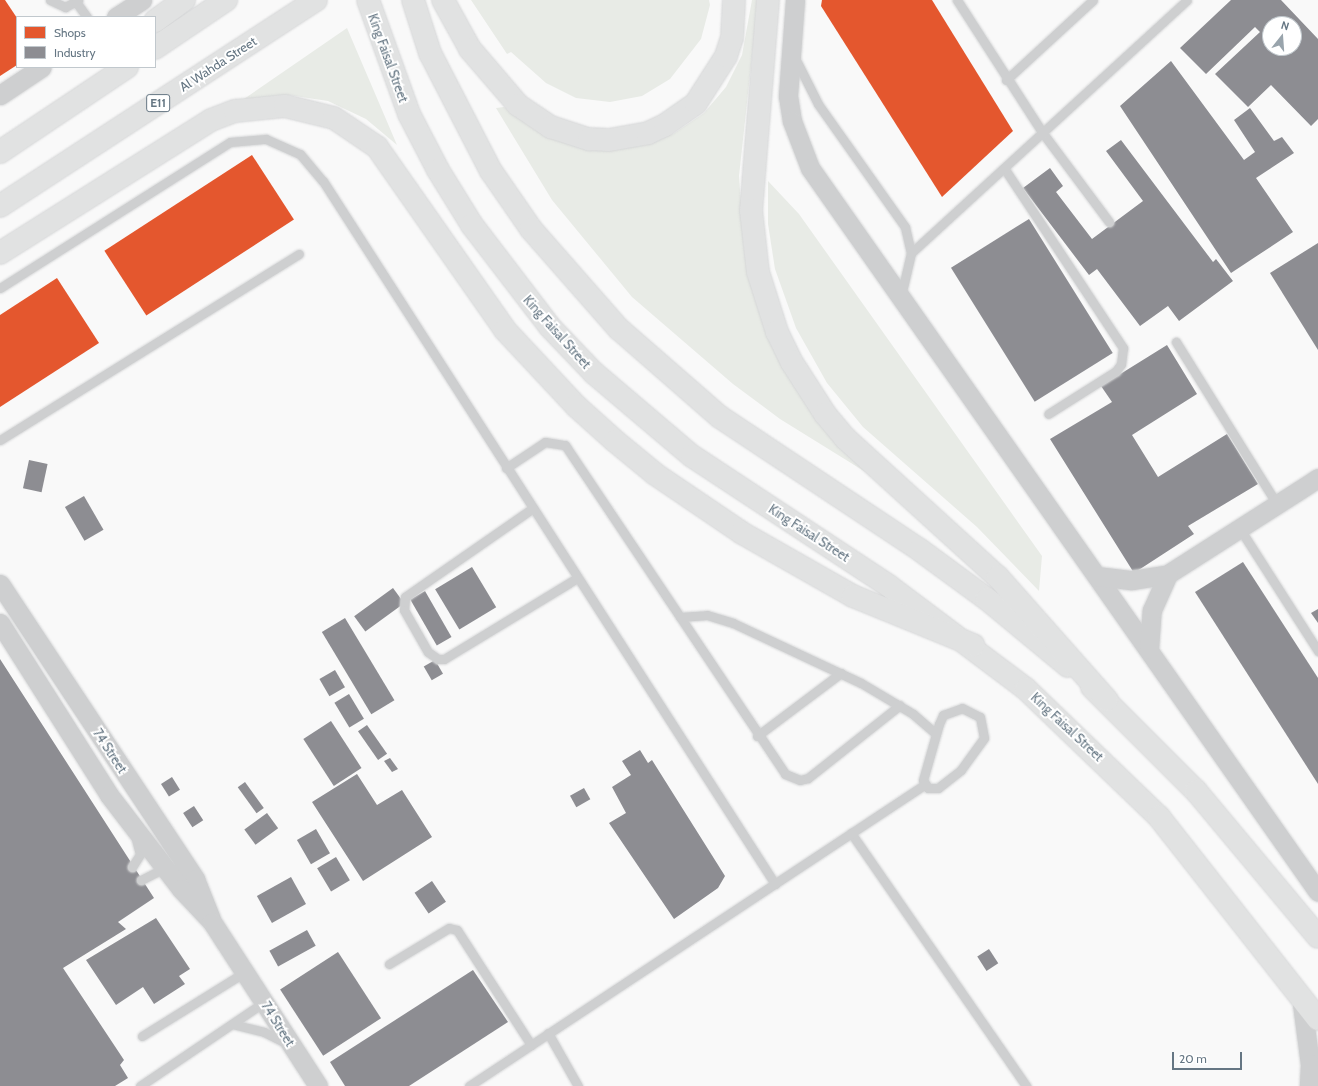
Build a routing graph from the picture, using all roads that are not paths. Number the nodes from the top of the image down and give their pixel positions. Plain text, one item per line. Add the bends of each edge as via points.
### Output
1 (50, 0) edge
2 (184, 0) edge
3 (226, 0) edge
4 (316, 0) edge
5 (413, 0) edge
6 (443, 0) edge
7 (734, 0) edge
8 (768, 0) edge
9 (795, 0) edge
10 (957, 0) edge
11 (1093, 0) edge
12 (1187, 0) edge
13 (77, 1) edge
14 (134, 2) edge
15 (369, 4) edge
16 (86, 16) edge
17 (117, 16) edge
18 (156, 20) edge
19 (790, 45) junction
20 (156, 47) edge
21 (40, 68) edge
22 (124, 68) edge
23 (106, 75) edge
24 (1006, 80) junction
25 (0, 95) edge
26 (1042, 132) junction
27 (0, 152) edge
28 (1004, 168) junction
29 (0, 206) edge
30 (1109, 222) dead end
31 (0, 253) edge
32 (911, 253) junction
33 (299, 254) dead end
34 (0, 288) edge
35 (901, 298) junction
36 (1176, 342) dead end
37 (1048, 414) dead end
38 (0, 440) edge
39 (506, 468) junction
40 (1318, 478) edge
41 (1277, 504) junction
42 (533, 508) junction
43 (1240, 529) junction
44 (1168, 574) junction
45 (1097, 576) junction
46 (577, 578) junction
47 (0, 584) edge
48 (680, 617) junction
49 (0, 623) edge
50 (973, 645) junction
51 (1149, 649) junction
52 (1318, 650) edge
53 (841, 673) junction
54 (1107, 700) junction
55 (900, 706) junction
56 (936, 734) junction
57 (757, 736) junction
58 (924, 785) junction
59 (131, 823) junction
60 (851, 833) junction
61 (184, 862) junction
62 (132, 867) dead end
63 (166, 868) junction
64 (141, 880) dead end
65 (775, 884) junction
66 (1318, 892) edge
67 (212, 922) junction
68 (1318, 937) edge
69 (389, 964) dead end
70 (245, 972) junction
71 (1301, 992) junction
72 (264, 1002) junction
73 (1318, 1019) edge
74 (232, 1024) junction
75 (548, 1033) junction
76 (142, 1036) dead end
77 (531, 1045) junction
78 (292, 1046) junction
79 (140, 1086) edge
80 (318, 1086) edge
81 (469, 1086) edge
82 (578, 1086) edge
83 (1026, 1086) edge
84 (1309, 1086) edge

1 - 13 lane via 59,6
2 - 18 main road
3 - 20 main road
4 - 29 main road, Al Wahda Street / E11
5 - 54 main road via 430,53 491,172 532,229 619,329 720,417 987,599
6 - 7 main road via 470,50 518,105 551,127 589,139 609,140 648,133 666,125 696,103 718,73 726,56 732,38
8 - 54 main road via 751,210 762,288 790,361 825,414 846,438 998,577
9 - 19 street
10 - 24 lane
11 - 24 lane
12 - 26 lane
13 - 16 lane
14 - 17 street
15 - 50 main road, King Faisal Street via 409,114 438,170 509,277 560,337 641,416 692,456
19 - 32 lane via 818,104 906,227
19 - 35 street via 788,96 800,144 810,168
21 - 25 street
22 - 23 main road
23 - 27 main road
24 - 26 lane
26 - 28 lane
26 - 30 lane
28 - 32 lane
28 - 37 lane via 1123,348 1122,360 1116,371
31 - 50 main road via 211,120 241,110 285,106 334,118 377,147 505,330 550,380 615,441 655,474 742,533 853,596
32 - 35 lane
33 - 38 lane
34 - 39 lane via 230,142 248,138 284,144 300,154 323,181
35 - 45 street
36 - 41 lane
39 - 42 lane
39 - 48 lane via 545,442 565,445
40 - 41 street
41 - 43 street
42 - 46 lane
42 - 46 lane via 405,597 404,610 428,652 438,659 444,659
43 - 44 street
43 - 52 lane
44 - 45 street via 1132,580
44 - 51 street via 1152,610
45 - 51 street
46 - 65 lane
47 - 61 street, 74 Street
48 - 53 lane via 720,618
48 - 57 lane
49 - 59 street, 74 Street
50 - 71 main road, King Faisal Street via 1038,700 1154,811
51 - 66 street
53 - 55 lane
53 - 57 lane
54 - 68 main road via 1196,791
55 - 56 lane
55 - 57 lane via 815,773 800,780 784,774
56 - 58 lane
56 - 58 lane via 943,715 962,708 972,710 985,727 979,747 961,770 938,788
58 - 60 lane
59 - 62 lane via 140,854
59 - 63 street, 74 Street
60 - 65 lane
60 - 83 lane
61 - 63 lane
61 - 67 street, 74 Street via 202,891
63 - 64 lane
63 - 67 street, 74 Street
65 - 75 lane
67 - 70 street, 74 Street
69 - 77 lane via 449,928 457,930
70 - 72 street, 74 Street
70 - 76 lane
71 - 73 main road, King Faisal Street
71 - 84 street via 1310,1058
72 - 74 lane
72 - 78 street, 74 Street
74 - 78 lane via 264,1032
74 - 79 lane
75 - 77 lane
75 - 82 lane
77 - 81 lane
78 - 80 street, 74 Street

